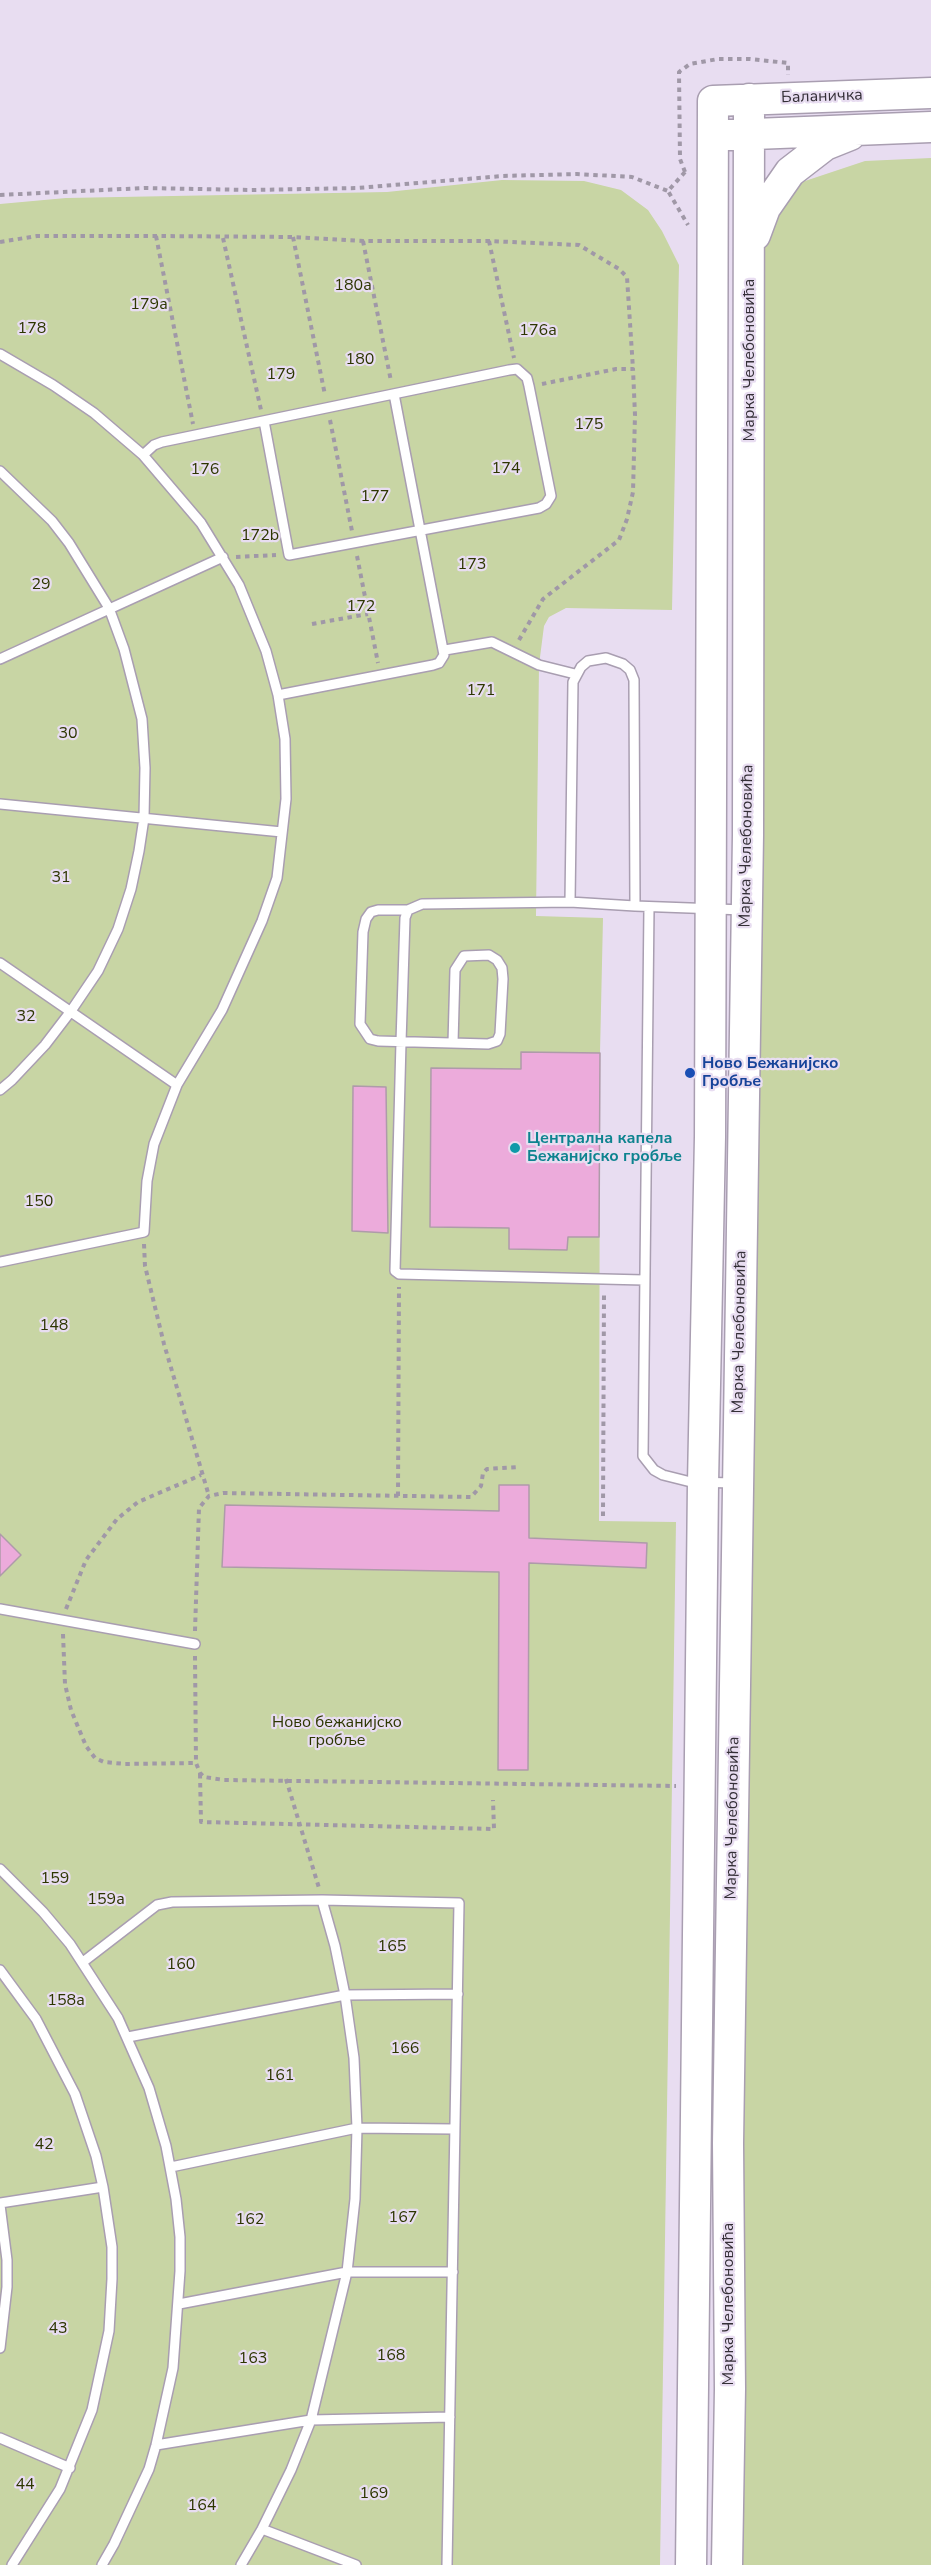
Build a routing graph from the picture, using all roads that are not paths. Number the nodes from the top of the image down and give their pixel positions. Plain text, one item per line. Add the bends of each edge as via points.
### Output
1 (931, 93) edge
2 (749, 99) junction
3 (713, 100) joint
4 (931, 127) edge
5 (866, 130) junction
6 (749, 134) junction
7 (714, 135) junction
8 (751, 249) junction
9 (0, 354) edge
10 (394, 393) junction
11 (264, 421) junction
12 (143, 455) junction
13 (0, 471) edge
14 (420, 530) junction
15 (223, 557) junction
16 (109, 608) junction
17 (445, 650) junction
18 (0, 659) edge
19 (575, 674) junction
20 (278, 695) junction
21 (0, 804) edge
22 (144, 818) junction
23 (282, 832) junction
24 (570, 902) junction
25 (635, 906) junction
26 (649, 907) junction
27 (711, 909) junction
28 (408, 910) junction
29 (746, 910) junction
30 (0, 963) edge
31 (71, 1011) junction
32 (401, 1042) junction
33 (453, 1043) junction
34 (177, 1085) junction
35 (0, 1090) edge
36 (0, 1262) edge
37 (644, 1280) junction
38 (703, 1483) junction
39 (738, 1484) junction
40 (0, 1609) edge
41 (195, 1644) road end
42 (0, 1869) edge
43 (322, 1900) junction
44 (83, 1962) junction
45 (0, 1970) edge
46 (458, 1994) junction
47 (345, 1995) junction
48 (128, 2037) junction
49 (357, 2128) junction
50 (454, 2129) junction
51 (696, 2142) junction
52 (728, 2143) junction
53 (171, 2167) junction
54 (104, 2187) junction
55 (0, 2204) edge
56 (347, 2272) junction
57 (453, 2272) junction
58 (179, 2304) junction
59 (0, 2348) edge
60 (450, 2417) junction
61 (311, 2420) junction
62 (0, 2438) edge
63 (156, 2445) junction
64 (70, 2468) junction
65 (262, 2529) junction
66 (15, 2561) edge
67 (27, 2565) edge
68 (102, 2565) edge
69 (241, 2565) edge
70 (356, 2565) edge
71 (447, 2565) edge
72 (691, 2565) edge
73 (726, 2565) edge

1 - 2 main road, Баланичка
2 - 3 main road, Баланичка
2 - 6 main road, Марка Челебоновића
3 - 7 main road, Марка Челебоновића
4 - 5 main road
5 - 6 main road
5 - 8 main road via 825,146 790,172 765,208
6 - 7 main road
6 - 8 main road, Марка Челебоновића
7 - 27 main road, Марка Челебоновића
8 - 29 main road, Марка Челебоновића
9 - 12 lane via 53,384
10 - 11 lane
10 - 14 lane
10 - 14 lane via 516,369 527,378 551,489 549,501 539,508
11 - 12 lane via 154,445
11 - 14 lane via 289,555
12 - 15 lane via 201,523
13 - 16 lane via 52,521
14 - 17 lane
15 - 16 lane
15 - 20 lane via 249,605
16 - 18 lane
16 - 22 lane via 142,719 146,768
17 - 19 lane via 492,642 539,665
17 - 20 lane via 440,663
19 - 24 lane
19 - 25 lane via 588,661 606,658 623,664 634,680
20 - 23 lane via 285,739
21 - 22 lane
22 - 23 lane
22 - 31 lane via 131,889 118,929 98,971
23 - 34 lane via 277,878 249,954 222,1010
24 - 25 lane
24 - 28 lane via 422,904
25 - 26 lane
26 - 27 lane
26 - 37 lane
27 - 29 lane
27 - 38 main road, Марка Челебоновића
28 - 32 lane
28 - 32 lane via 371,912 363,932 360,1024 370,1038
29 - 39 main road, Марка Челебоновића
30 - 31 lane
31 - 34 lane
31 - 35 lane
32 - 33 lane
32 - 37 lane via 395,1271
33 - 33 lane via 455,970 464,956 489,955 502,968 500,1034 497,1041 488,1044
34 - 36 lane via 154,1144 144,1232
37 - 38 lane via 644,1456 663,1475
38 - 39 lane
38 - 51 main road, Марка Челебоновића
39 - 52 main road, Марка Челебоновића
40 - 41 lane
42 - 44 lane via 48,1918
43 - 44 lane via 157,1905
43 - 46 lane via 459,1903
43 - 47 lane
44 - 48 lane
45 - 54 lane via 36,2019 66,2074 89,2132
46 - 47 lane
46 - 50 lane
47 - 48 lane
47 - 49 lane via 354,2058
48 - 53 lane via 149,2088
49 - 50 lane
49 - 53 lane
49 - 56 lane
50 - 57 lane
51 - 52 main road
51 - 72 main road, Марка Челебоновића
52 - 73 main road, Марка Челебоновића via 730,2389
53 - 58 lane via 180,2237
54 - 55 lane
54 - 64 lane via 112,2247 109,2331 92,2410
55 - 59 lane via 8,2287
56 - 57 lane
56 - 58 lane
56 - 61 lane
57 - 60 lane
58 - 63 lane via 173,2368
60 - 61 lane
60 - 71 lane
61 - 63 lane
61 - 65 lane
62 - 64 lane
63 - 68 lane via 136,2498
64 - 66 lane
65 - 69 lane
65 - 70 lane
66 - 67 lane

